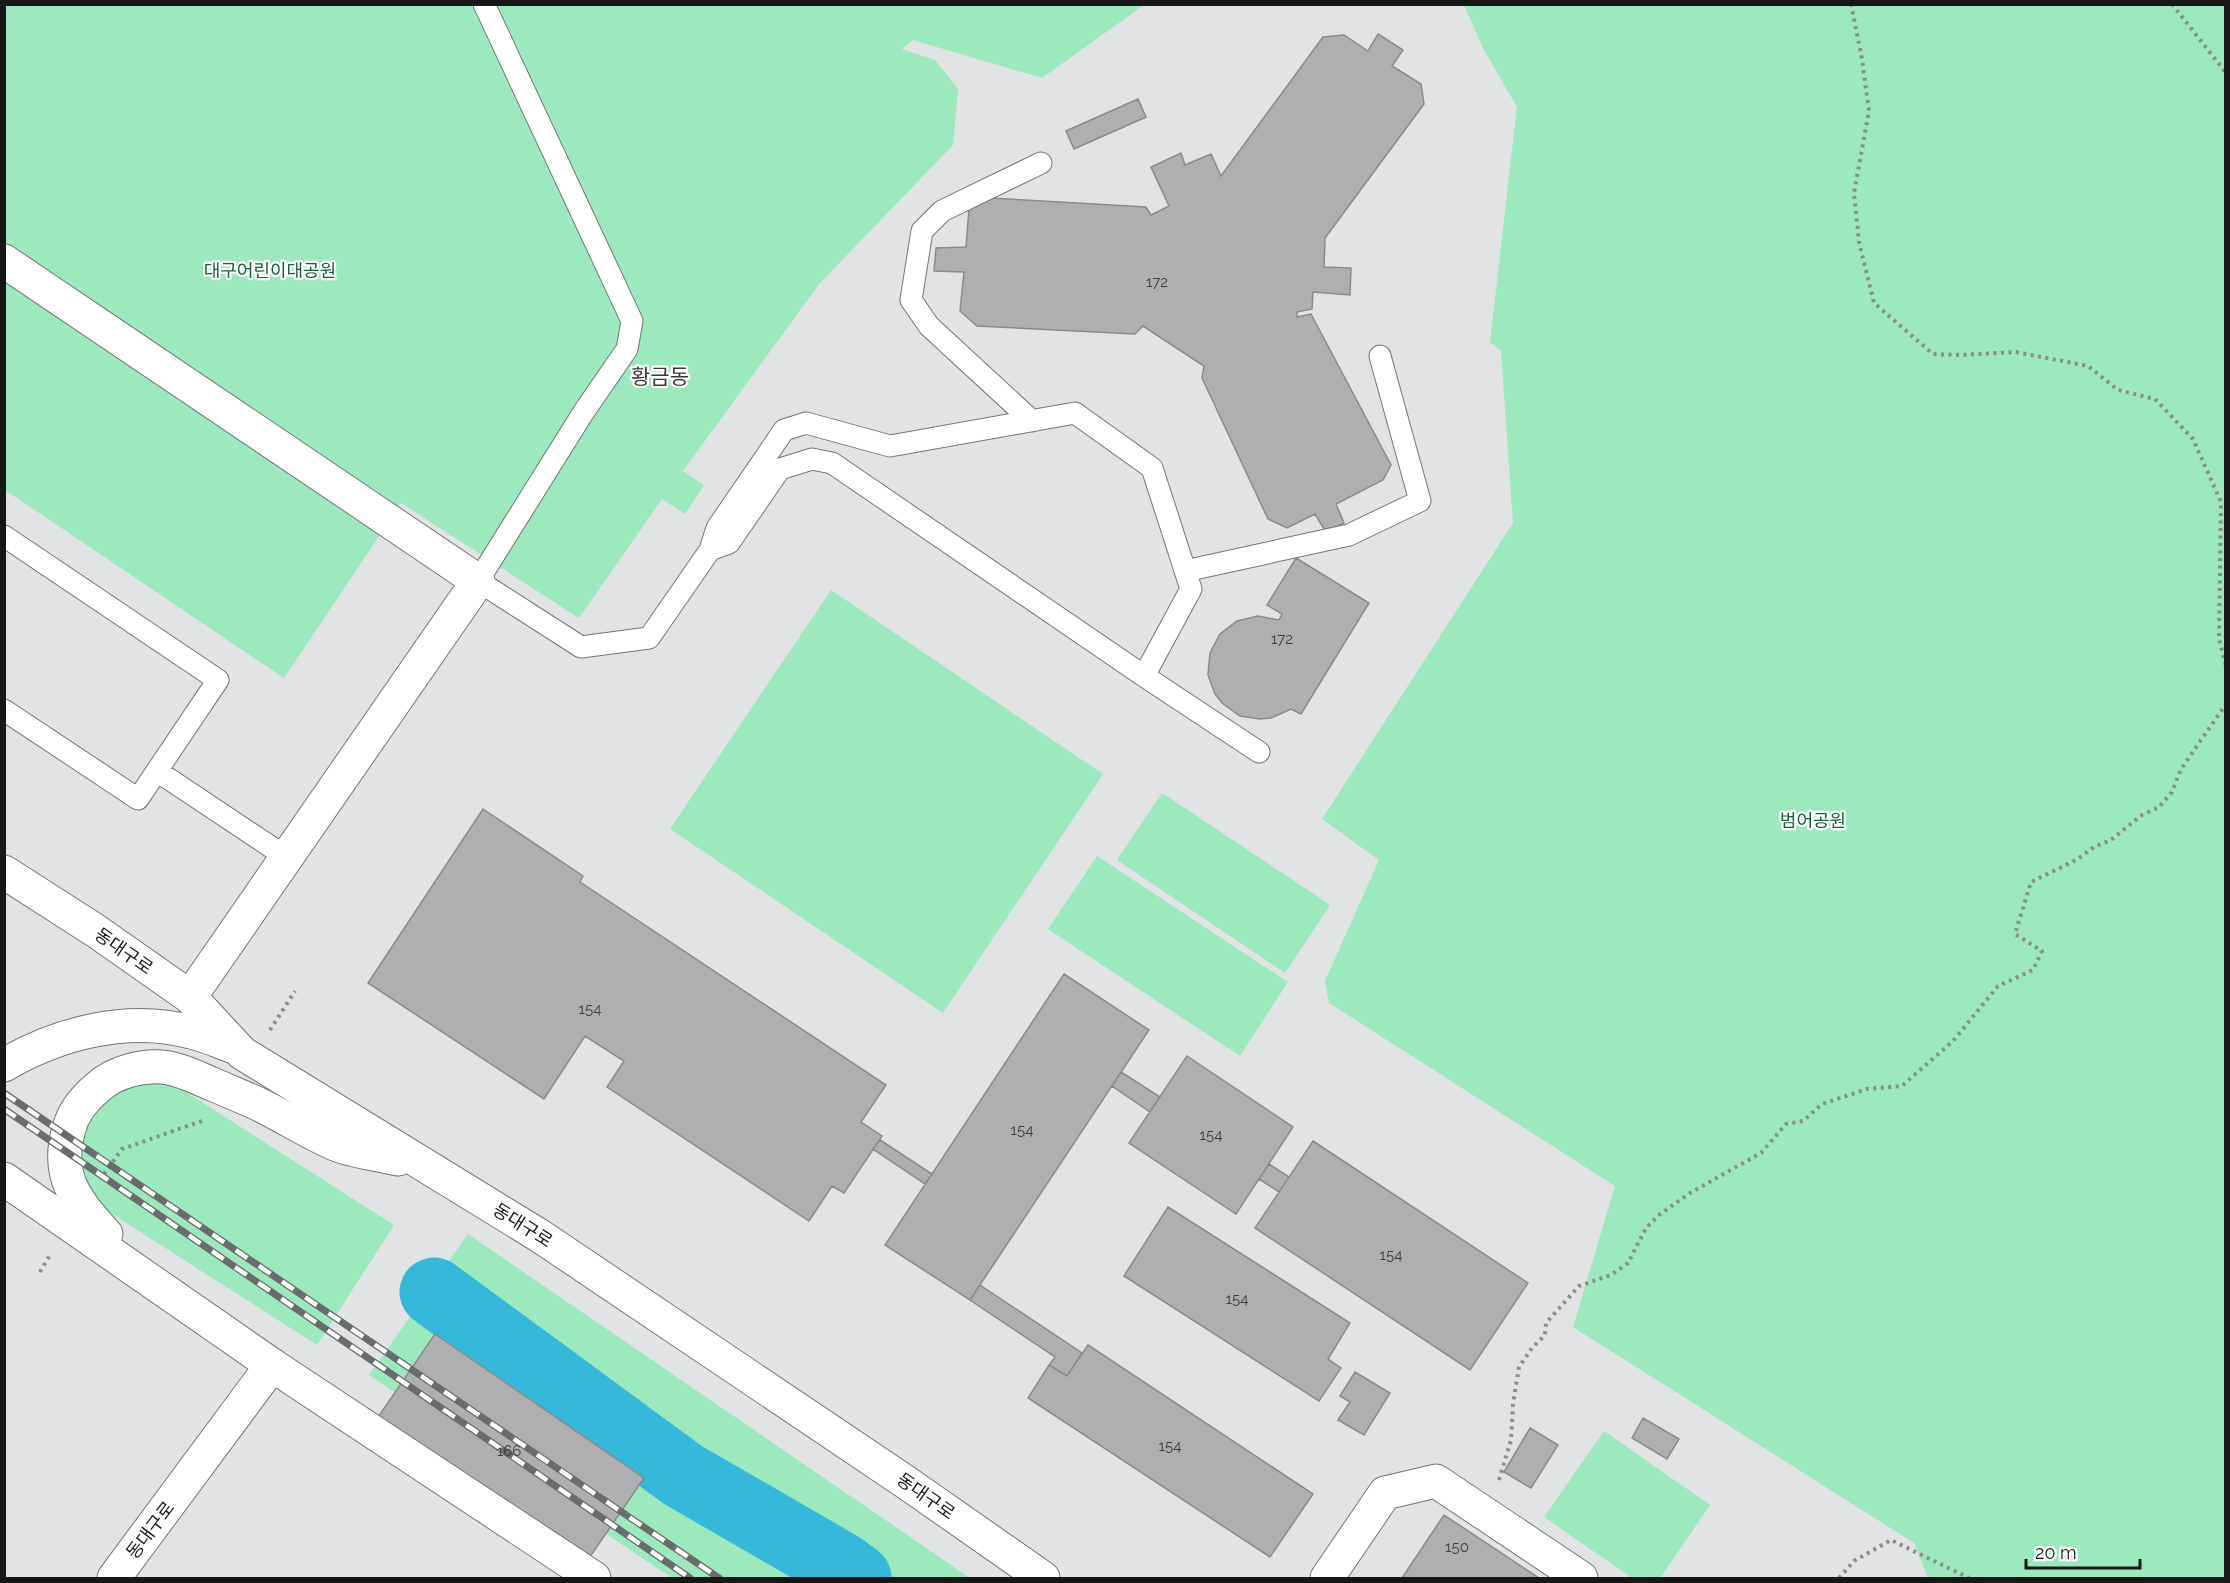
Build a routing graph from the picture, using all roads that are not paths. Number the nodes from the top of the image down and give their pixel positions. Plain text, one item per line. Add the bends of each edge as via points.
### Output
1 (484, 4) edge
2 (1041, 163) dead end
3 (4, 261) edge
4 (1380, 356) dead end
5 (1032, 421) junction
6 (4, 537) edge
7 (710, 550) junction
8 (1185, 571) junction
9 (478, 581) junction
10 (1144, 676) junction
11 (4, 710) edge
12 (1259, 752) dead end
13 (158, 771) junction
14 (286, 857) junction
15 (4, 872) edge
16 (190, 997) junction
17 (245, 1054) junction
18 (4, 1065) edge
19 (426, 1165) junction
20 (4, 1179) edge
21 (75, 1214) junction
22 (272, 1365) junction
23 (114, 1578) edge
24 (594, 1578) edge
25 (1043, 1578) edge
26 (1327, 1578) edge
27 (1581, 1578) edge

1 - 9 lane via 632,321 627,349
2 - 5 lane via 942,211 922,231 911,300 929,326
3 - 9 main road
4 - 8 lane via 1420,501 1349,535
5 - 7 lane via 890,446 806,423 784,430 717,528
5 - 8 lane via 1075,413 1152,468
6 - 13 lane via 218,680
7 - 9 lane via 649,638 615,643 581,647
7 - 10 lane via 729,543 780,469 812,459 832,463
8 - 10 lane via 1191,589
9 - 14 main road
10 - 12 lane
11 - 13 lane via 138,799
13 - 14 lane
14 - 16 main road
15 - 16 main road, 동대구로
16 - 17 main road, 동대구로
17 - 18 main road via 190,1031 149,1026 67,1036 29,1050
17 - 19 main road, 동대구로
19 - 21 main road via 337,1145 255,1102 182,1072 147,1067 104,1081 77,1109 64,1155
19 - 25 main road, 동대구로 via 615,1285
20 - 21 main road
21 - 22 main road via 157,1285
22 - 23 main road, 동대구로
22 - 24 main road
26 - 27 main road via 1385,1492 1436,1481

